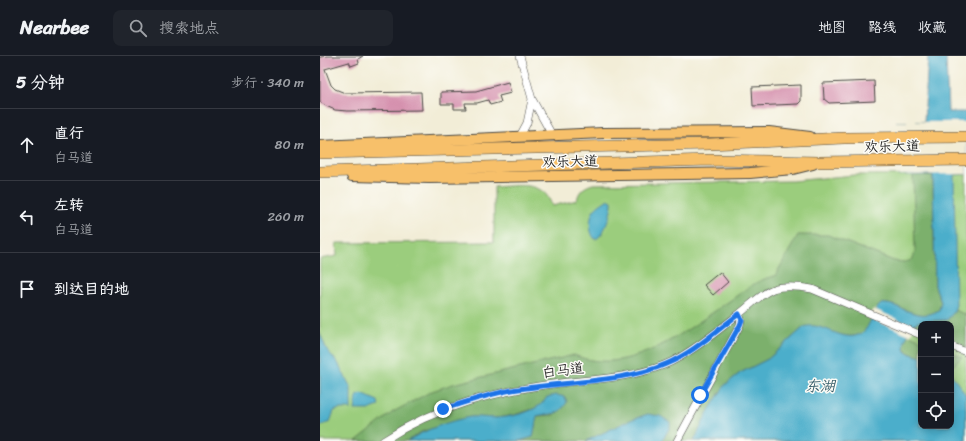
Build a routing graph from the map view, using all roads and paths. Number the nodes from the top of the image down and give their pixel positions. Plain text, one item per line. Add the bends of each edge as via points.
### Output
1 (520, 56) edge
2 (532, 99) junction
3 (552, 135) junction
4 (520, 136) junction
5 (966, 137) edge
6 (819, 139) junction
7 (320, 146) edge
8 (320, 153) edge
9 (966, 160) edge
10 (819, 162) junction
11 (320, 172) edge
12 (320, 175) edge
13 (739, 314) junction
14 (918, 334) edge
15 (954, 347) edge
16 (966, 352) edge
17 (383, 441) edge
18 (677, 441) edge

1 - 2 street
2 - 3 street
2 - 4 street via 527,123
3 - 4 main road, 欢乐大道
3 - 6 main road, 欢乐大道 via 769,132
4 - 7 main road, 欢乐大道
5 - 6 highway, 欢乐大道
6 - 8 highway, 欢乐大道
9 - 10 highway, 欢乐大道
10 - 11 highway, 欢乐大道 via 710,160
10 - 12 main road, 欢乐大道 via 793,169 750,173 429,178
13 - 14 street, 白马道 via 768,291 793,286 812,289
13 - 17 street, 白马道 via 679,358 655,368 626,375 492,394 433,413
13 - 18 street via 742,320 740,325
15 - 16 street

